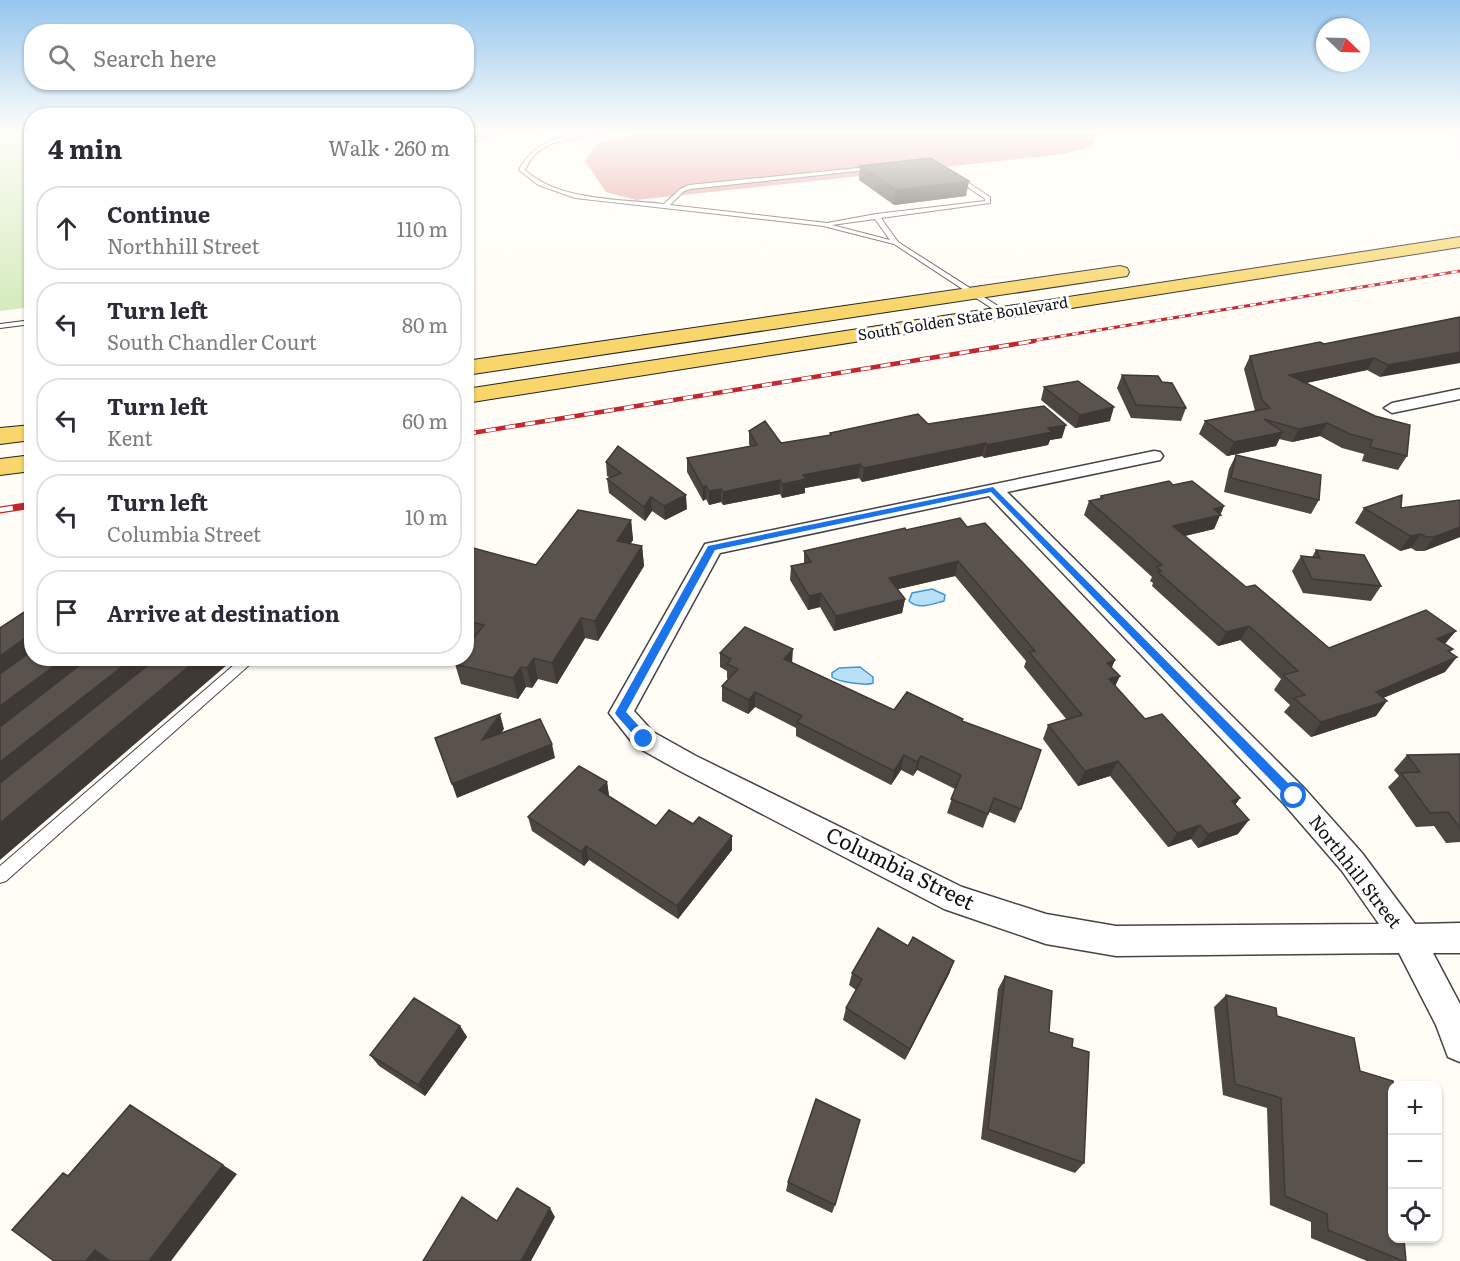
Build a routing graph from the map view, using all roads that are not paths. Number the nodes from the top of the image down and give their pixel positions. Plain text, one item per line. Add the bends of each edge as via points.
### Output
1 (553, 190) edge
2 (682, 190) edge
3 (975, 190) edge
4 (664, 207) junction
5 (876, 216) junction
6 (823, 224) junction
7 (1460, 242) edge
8 (897, 243) junction
9 (1142, 268) dead end
10 (977, 293) junction
11 (1005, 313) junction
12 (24, 323) edge
13 (0, 326) edge
14 (474, 367) edge
15 (1460, 394) edge
16 (474, 395) edge
17 (1392, 408) dead end
18 (24, 433) edge
19 (0, 436) edge
20 (1154, 456) dead end
21 (24, 464) edge
22 (0, 468) edge
23 (993, 489) junction
24 (242, 666) edge
25 (0, 876) edge
26 (1460, 938) edge
27 (1409, 940) junction
28 (1460, 1045) edge

1 - 4 lane
2 - 4 lane
3 - 5 lane via 988,202
4 - 6 lane
5 - 6 lane
5 - 8 lane
6 - 8 lane
7 - 11 main road, South Golden State Boulevard
8 - 10 lane
9 - 10 main road, South Golden State Boulevard
10 - 11 lane
10 - 14 main road, South Golden State Boulevard
11 - 16 main road, South Golden State Boulevard
12 - 13 lane
15 - 17 street
18 - 19 main road
20 - 23 street
21 - 22 main road
23 - 27 street, Northhill Street via 1294,796 1352,862
23 - 27 street, Columbia Street via 712,548 621,713 644,739 903,873 955,899 1046,929 1116,941
24 - 25 lane
26 - 27 street, Columbia Street
27 - 28 street, Northhill Street

